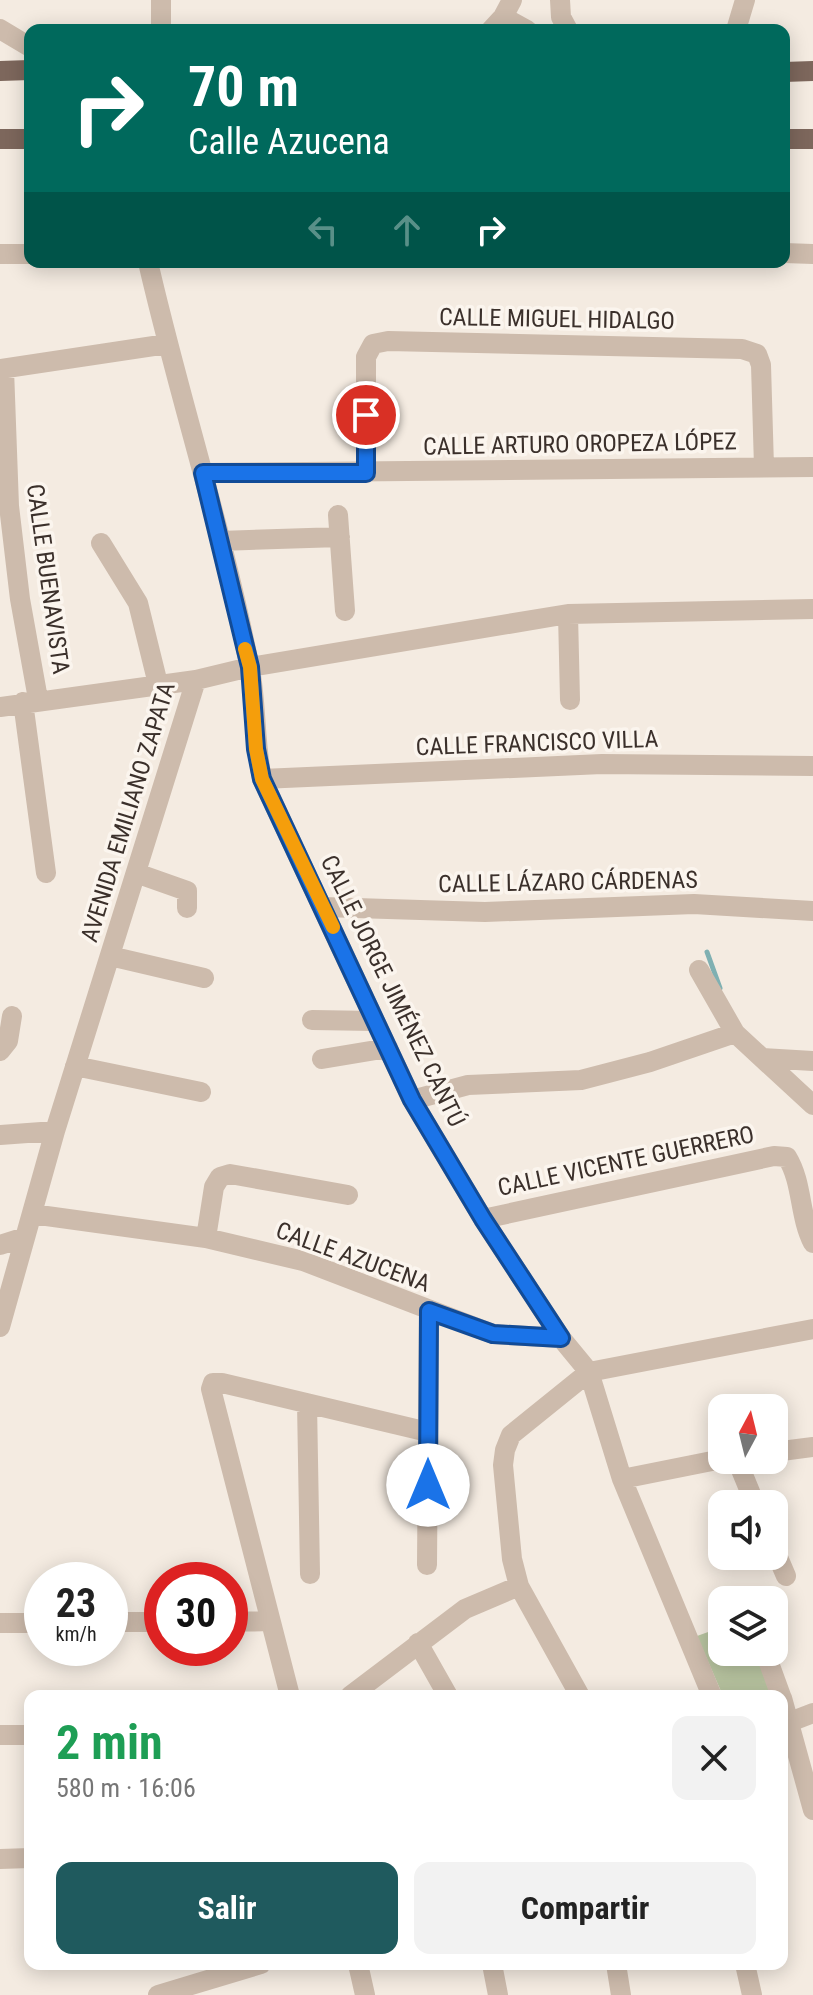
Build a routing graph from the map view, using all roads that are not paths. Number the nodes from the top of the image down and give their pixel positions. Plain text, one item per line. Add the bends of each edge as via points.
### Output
1 (161, 0) edge
2 (560, 0) edge
3 (744, 2) edge
4 (161, 24) edge
5 (565, 24) edge
6 (738, 24) edge
7 (745, 24) edge
8 (0, 29) edge
9 (24, 43) edge
10 (24, 70) edge
11 (0, 71) edge
12 (813, 71) edge
13 (790, 72) edge
14 (0, 139) edge
15 (24, 139) edge
16 (790, 139) edge
17 (813, 139) edge
18 (790, 253) edge
19 (0, 254) edge
20 (24, 254) edge
21 (813, 254) edge
22 (149, 268) edge
23 (167, 344) junction
24 (2, 369) edge
25 (764, 467) junction
26 (813, 467) edge
27 (203, 473) junction
28 (366, 473) junction
29 (4, 506) edge
30 (338, 515) dead end
31 (340, 537) junction
32 (220, 541) junction
33 (101, 543) dead end
34 (10, 601) edge
35 (813, 609) edge
36 (345, 611) dead end
37 (568, 614) junction
38 (250, 667) junction
39 (196, 680) junction
40 (158, 684) junction
41 (570, 700) dead end
42 (31, 701) junction
43 (0, 707) edge
44 (813, 766) edge
45 (262, 779) junction
46 (46, 873) dead end
47 (136, 873) junction
48 (323, 907) junction
49 (187, 908) dead end
50 (813, 911) edge
51 (110, 956) junction
52 (699, 970) dead end
53 (204, 978) dead end
54 (12, 1016) dead end
55 (312, 1020) dead end
56 (375, 1021) junction
57 (733, 1035) junction
58 (388, 1048) junction
59 (0, 1051) edge
60 (762, 1058) junction
61 (322, 1059) dead end
62 (813, 1061) edge
63 (75, 1066) junction
64 (201, 1092) dead end
65 (412, 1100) junction
66 (813, 1105) edge
67 (55, 1131) junction
68 (0, 1135) edge
69 (348, 1195) dead end
70 (32, 1214) junction
71 (483, 1219) junction
72 (25, 1237) junction
73 (206, 1238) junction
74 (813, 1243) edge
75 (0, 1245) edge
76 (429, 1311) junction
77 (0, 1327) edge
78 (813, 1329) edge
79 (561, 1338) junction
80 (589, 1372) junction
81 (307, 1403) junction
82 (428, 1432) junction
83 (813, 1447) edge
84 (788, 1450) edge
85 (708, 1462) edge
86 (622, 1479) junction
87 (427, 1565) dead end
88 (783, 1570) edge
89 (310, 1574) dead end
90 (786, 1576) dead end
91 (519, 1586) junction
92 (270, 1621) junction
93 (248, 1622) edge
94 (0, 1623) edge
95 (24, 1623) edge
96 (418, 1643) junction
97 (770, 1666) edge
98 (288, 1690) edge
99 (358, 1690) edge
100 (445, 1690) edge
101 (577, 1690) edge
102 (710, 1690) edge
103 (779, 1690) edge
104 (813, 1713) edge
105 (788, 1722) edge
106 (788, 1729) edge
107 (0, 1735) edge
108 (24, 1735) edge
109 (813, 1810) edge
110 (24, 1858) edge
111 (0, 1859) edge
112 (241, 1970) edge
113 (359, 1970) edge
114 (493, 1970) edge
115 (617, 1970) edge
116 (746, 1970) edge
117 (158, 1995) edge
118 (365, 1995) edge
119 (498, 1995) edge
120 (621, 1995) edge
121 (752, 1995) edge

1 - 4 street
2 - 5 street
3 - 6 street
3 - 7 street
8 - 9 street
10 - 11 main road
12 - 13 main road
14 - 15 main road
16 - 17 main road
18 - 21 street
19 - 20 street
22 - 23 street, CALLE JORGE JIMÉNEZ CANTÚ
23 - 24 street
23 - 27 street, CALLE JORGE JIMÉNEZ CANTÚ
24 - 29 street, CALLE BUENAVISTA
25 - 26 street, CALLE ARTURO OROPEZA LÓPEZ
25 - 28 street, CALLE ARTURO OROPEZA LÓPEZ
25 - 28 street, CALLE MIGUEL HIDALGO via 757,354 742,349 388,341 373,344 366,357
27 - 28 street, CALLE ARTURO OROPEZA LÓPEZ
27 - 32 street, CALLE JORGE JIMÉNEZ CANTÚ
29 - 34 street, CALLE BUENAVISTA
30 - 31 street
31 - 32 street
31 - 36 street
32 - 38 street, CALLE JORGE JIMÉNEZ CANTÚ
33 - 40 street via 138,603
34 - 42 street, CALLE BUENAVISTA
35 - 37 street, AVENIDA EMILIANO ZAPATA
37 - 38 street, AVENIDA EMILIANO ZAPATA
37 - 41 street
38 - 39 street, AVENIDA EMILIANO ZAPATA
38 - 45 street, CALLE JORGE JIMÉNEZ CANTÚ
39 - 40 street
39 - 47 street, AVENIDA EMILIANO ZAPATA
40 - 42 street
42 - 43 street
42 - 46 street, CALLE BUENAVISTA
44 - 45 street, CALLE FRANCISCO VILLA via 602,764
45 - 48 street, CALLE JORGE JIMÉNEZ CANTÚ
47 - 49 street via 184,889
47 - 51 street, AVENIDA EMILIANO ZAPATA
48 - 50 street, CALLE LÁZARO CÁRDENAS via 485,912 694,904
48 - 56 street, CALLE JORGE JIMÉNEZ CANTÚ
51 - 53 street
51 - 63 street, AVENIDA EMILIANO ZAPATA
52 - 57 street
54 - 59 street via 8,1041
55 - 56 street
56 - 58 street, CALLE JORGE JIMÉNEZ CANTÚ
57 - 60 street
57 - 65 street via 581,1080 468,1085
58 - 61 street
58 - 65 street, CALLE JORGE JIMÉNEZ CANTÚ
60 - 62 street
60 - 66 street
63 - 64 street
63 - 67 street, AVENIDA EMILIANO ZAPATA
65 - 71 street, CALLE JORGE JIMÉNEZ CANTÚ
67 - 68 street
67 - 70 street, AVENIDA EMILIANO ZAPATA
69 - 73 street via 230,1174 220,1177
70 - 72 street, AVENIDA EMILIANO ZAPATA
70 - 73 street, CALLE AZUCENA
71 - 74 street, CALLE VICENTE GUERRERO via 774,1156 787,1157 794,1169
71 - 79 street, CALLE JORGE JIMÉNEZ CANTÚ
72 - 75 street
72 - 77 street, AVENIDA EMILIANO ZAPATA
73 - 76 street, CALLE AZUCENA via 303,1261
76 - 79 street, CALLE AZUCENA via 493,1334
76 - 82 street
78 - 80 street
79 - 80 street, CALLE JORGE JIMÉNEZ CANTÚ
80 - 86 street, CALLE JORGE JIMÉNEZ CANTÚ
80 - 91 street via 511,1435 505,1450 512,1559
81 - 82 street
81 - 89 street
81 - 92 street via 222,1383 213,1383 211,1389
82 - 87 street
83 - 84 street
85 - 86 street
86 - 102 street, CALLE JORGE JIMÉNEZ CANTÚ
88 - 90 street
91 - 96 street via 465,1609
91 - 101 street
92 - 93 street
92 - 98 street
94 - 95 street
96 - 99 street
96 - 100 street
97 - 103 street
104 - 105 street
106 - 109 street
107 - 108 street
110 - 111 street
112 - 117 street
113 - 118 street
114 - 119 street
115 - 120 street
116 - 121 street

